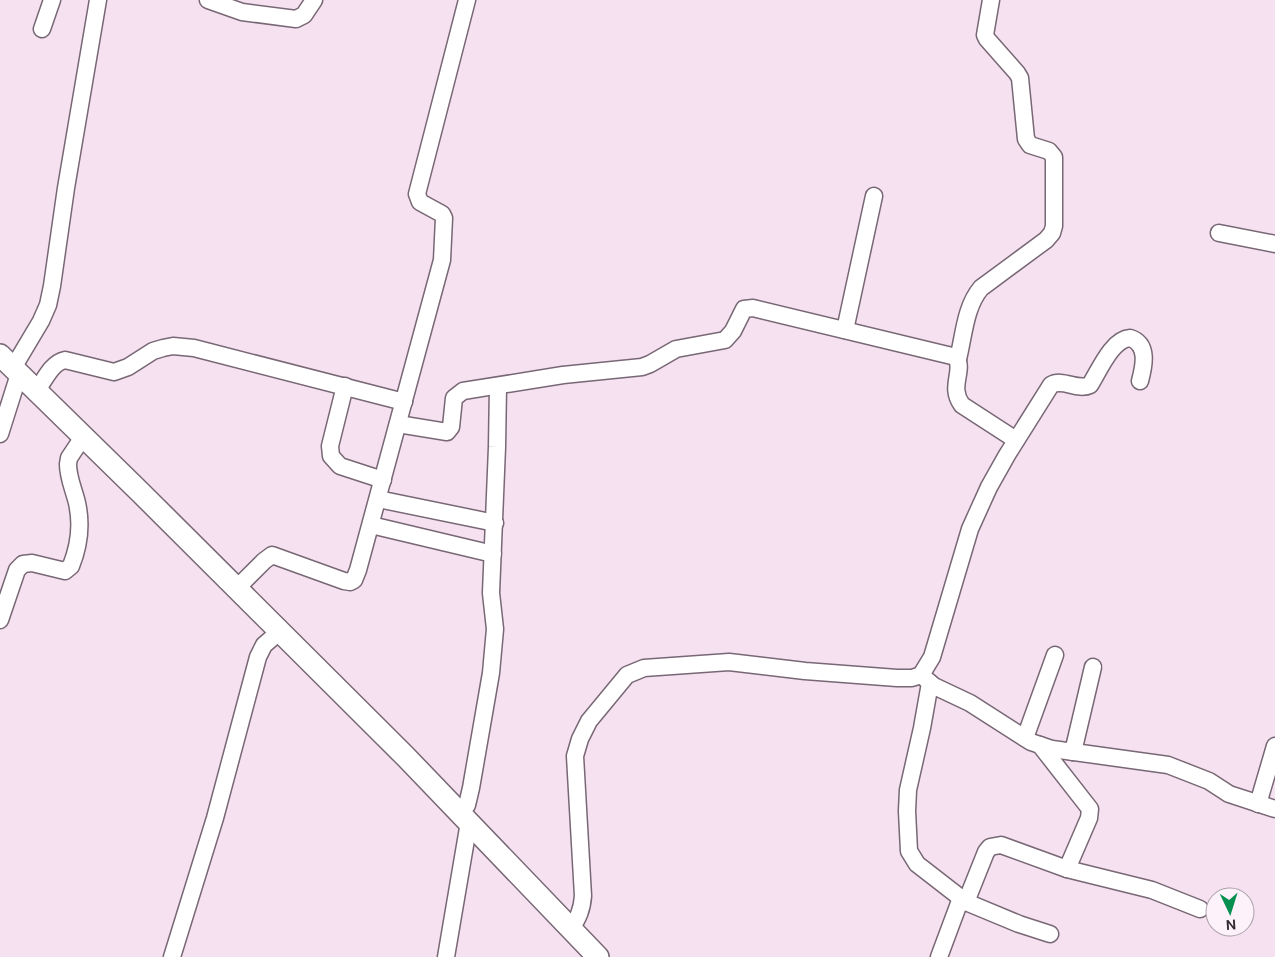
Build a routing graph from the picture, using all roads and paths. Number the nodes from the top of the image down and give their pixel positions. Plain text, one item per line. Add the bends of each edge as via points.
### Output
1 (52, 0) edge
2 (98, 0) edge
3 (208, 0) edge
4 (314, 0) edge
5 (467, 0) edge
6 (987, 1) edge
7 (42, 29) dead end
8 (874, 196) dead end
9 (1219, 233) dead end
10 (1275, 244) edge
11 (845, 330) junction
12 (958, 359) junction
13 (11, 366) edge
14 (1140, 380) dead end
15 (344, 386) junction
16 (498, 386) junction
17 (36, 392) junction
18 (404, 402) junction
19 (398, 424) junction
20 (0, 434) edge
21 (83, 437) junction
22 (1016, 440) junction
23 (383, 480) junction
24 (378, 499) junction
25 (494, 523) junction
26 (370, 526) junction
27 (493, 554) junction
28 (236, 589) junction
29 (0, 620) edge
30 (279, 632) junction
31 (1055, 654) dead end
32 (1093, 667) dead end
33 (926, 679) junction
34 (1032, 742) junction
35 (1275, 746) edge
36 (1073, 752) junction
37 (1258, 804) junction
38 (1275, 809) edge
39 (465, 818) junction
40 (1067, 868) junction
41 (963, 900) junction
42 (1200, 908) dead end
43 (570, 929) junction
44 (1050, 934) dead end
45 (172, 957) edge
46 (446, 957) edge
47 (598, 957) edge
48 (938, 957) edge

1 - 7 street
2 - 13 street via 48,304 41,321
3 - 4 street via 242,12 296,20 304,15
5 - 18 street via 417,190 418,199 442,214 444,221 440,268
6 - 12 street via 986,39 1018,73 1026,139 1030,145 1049,151 1054,157 1054,226 1046,240 974,296
8 - 11 street
9 - 10 street
11 - 12 street
11 - 16 street via 749,308 744,309 733,332 725,340 676,349 642,367
12 - 22 street via 955,390 962,405
13 - 17 main road
13 - 20 street
14 - 22 street via 1144,353 1135,340 1125,338 1113,348 1090,385 1080,388 1057,382 1051,385
15 - 17 street via 194,348 173,346 154,351 114,372 59,361
15 - 18 street
15 - 23 street via 330,446 331,456 340,466
16 - 19 street via 458,394 454,398 451,427 447,432
16 - 25 street
17 - 21 main road
18 - 19 street
19 - 23 street
21 - 28 main road
21 - 29 street via 68,464 80,529 72,566 65,571 23,564 16,570
22 - 33 street via 970,529
23 - 24 street
24 - 25 street
24 - 26 street
25 - 27 street
26 - 27 street
26 - 28 street via 358,570 350,582 272,555
27 - 39 street via 491,593 495,622 491,673
28 - 30 main road
30 - 39 main road
30 - 45 street via 264,645 258,657
31 - 34 street
32 - 36 street
33 - 34 street
33 - 41 street via 922,728 908,790 909,851 917,864
33 - 43 street via 729,662 644,668 627,674 589,721 575,756 583,896 579,915
34 - 36 street
34 - 40 street via 1090,809
35 - 37 street
36 - 37 street via 1168,765
37 - 38 street
39 - 43 main road
39 - 46 street
40 - 41 street via 1007,846 990,847
40 - 42 street via 1152,890
41 - 44 street
41 - 48 street
43 - 47 main road

